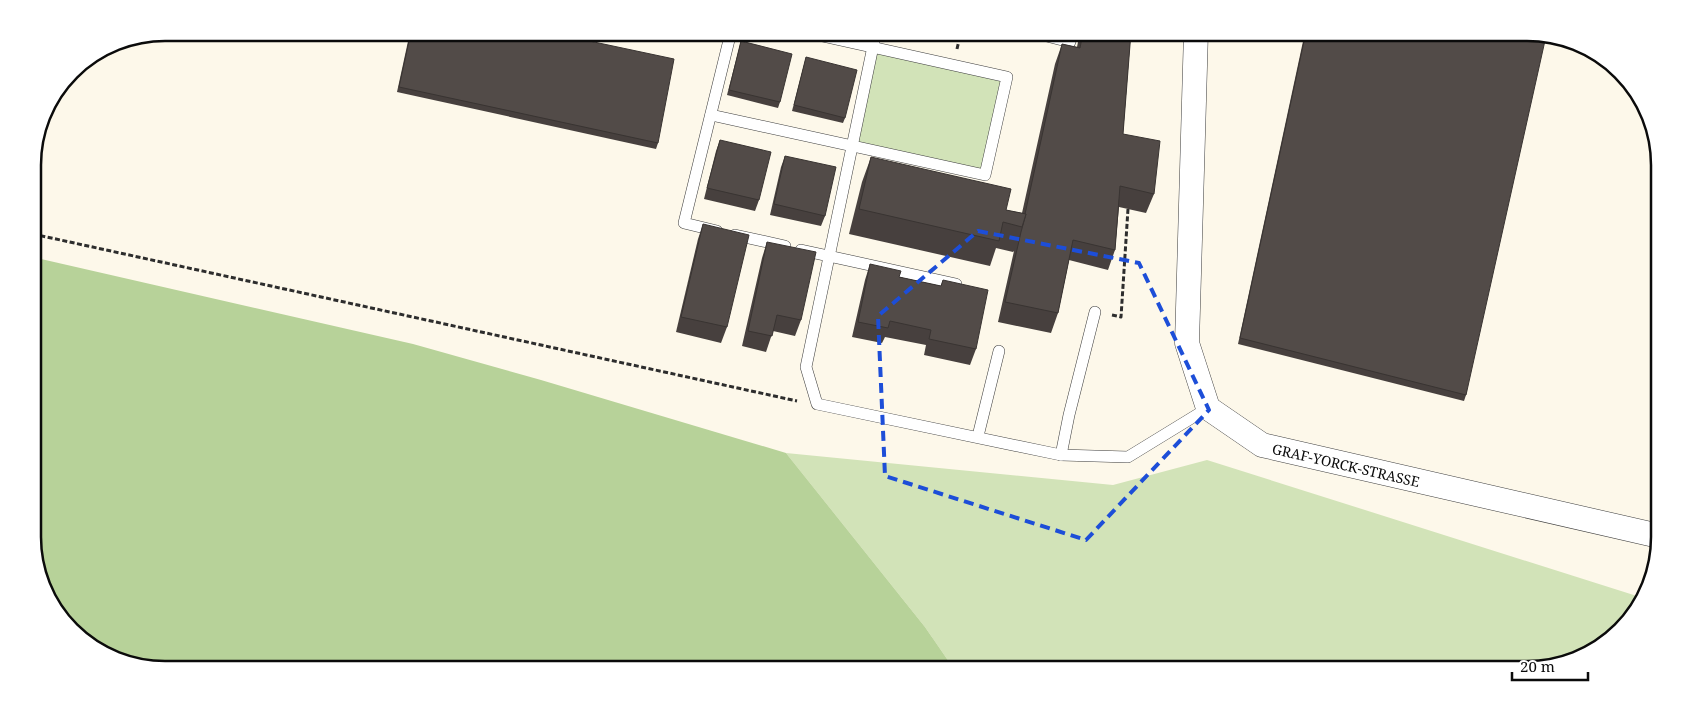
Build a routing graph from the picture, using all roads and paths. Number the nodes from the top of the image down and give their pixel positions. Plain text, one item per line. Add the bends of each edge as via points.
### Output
1 (845, 41) edge
2 (874, 41) edge
3 (1196, 41) edge
4 (729, 42) edge
5 (873, 48) junction
6 (711, 115) junction
7 (851, 146) junction
8 (1128, 209) edge
9 (42, 236) edge
10 (829, 256) junction
11 (970, 288) edge
12 (1095, 312) joint
13 (999, 351) dead end
14 (792, 400) dead end
15 (1208, 408) junction
16 (978, 436) junction
17 (1061, 455) junction
18 (1651, 534) edge

1 - 5 lane
2 - 5 lane
3 - 15 street via 1188,342
4 - 6 lane
5 - 7 lane
5 - 7 lane via 1007,77 985,175
6 - 7 lane
6 - 10 lane via 684,224
7 - 10 lane
8 - 12 path via 1121,317
9 - 14 path
10 - 11 lane
10 - 16 lane via 806,367 817,404
12 - 17 lane
13 - 16 lane
15 - 17 lane via 1128,456
15 - 18 street, GRAF-YORCK-STRASSE via 1262,445
16 - 17 lane

